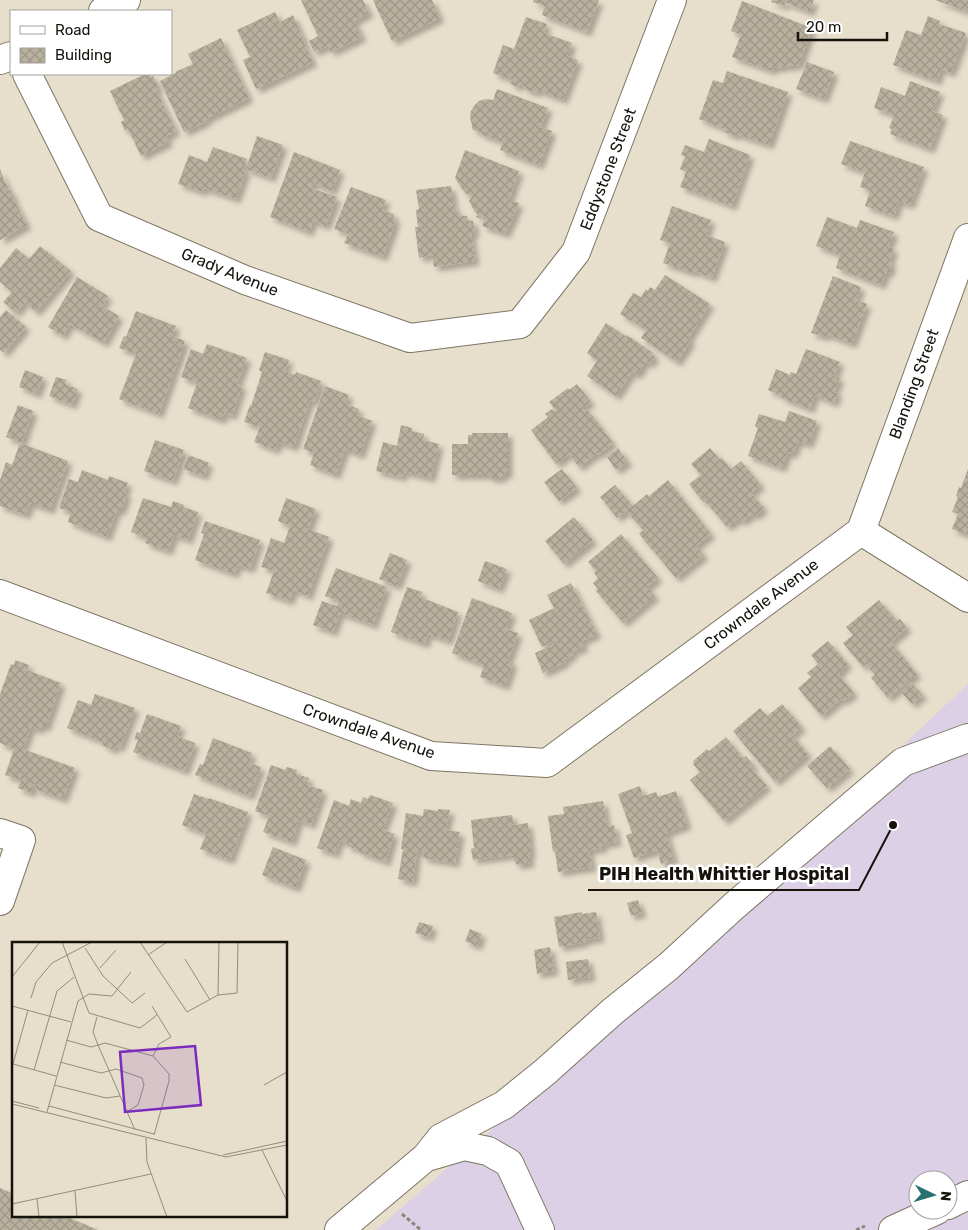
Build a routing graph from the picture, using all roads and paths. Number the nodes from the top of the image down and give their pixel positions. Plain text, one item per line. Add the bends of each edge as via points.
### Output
1 (126, 0) edge
2 (672, 0) edge
3 (105, 10) edge
4 (28, 75) edge
5 (968, 238) edge
6 (520, 324) joint
7 (861, 530) junction
8 (0, 594) edge
9 (968, 598) edge
10 (968, 738) edge
11 (0, 833) edge
12 (0, 901) edge
13 (426, 1157) junction
14 (402, 1214) dead end
15 (915, 1220) edge
16 (339, 1230) edge
17 (421, 1230) edge
18 (540, 1230) edge
19 (893, 1230) edge

1 - 3 street
2 - 6 street, Eddystone Street via 576,252
4 - 6 street, Grady Avenue via 99,217 245,280 410,338
5 - 7 street, Blanding Street
7 - 8 street, Crowndale Avenue via 547,763 430,756
7 - 9 street
10 - 13 street via 903,762 545,1072 504,1105 441,1138
11 - 12 street via 21,840
13 - 16 street
13 - 18 street via 464,1146 488,1151 509,1163
14 - 17 path
15 - 19 street

